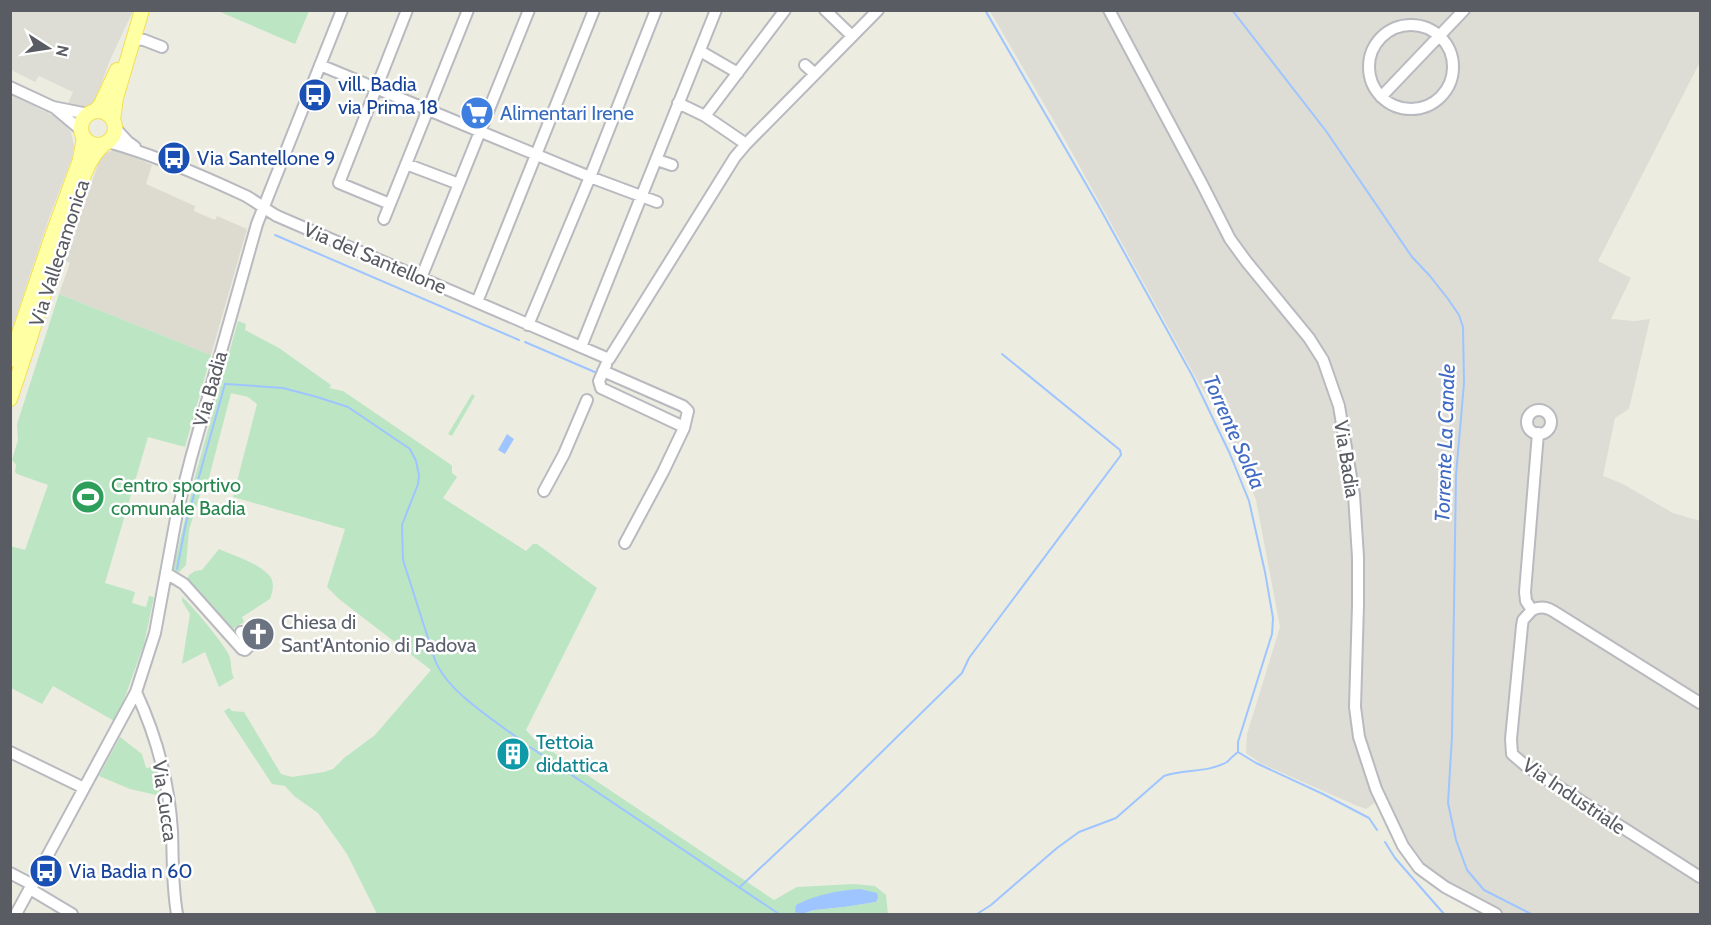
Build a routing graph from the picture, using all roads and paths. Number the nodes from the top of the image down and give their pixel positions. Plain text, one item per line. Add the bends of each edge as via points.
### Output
1 (142, 10) edge
2 (342, 10) edge
3 (407, 10) edge
4 (468, 10) edge
5 (529, 10) edge
6 (594, 10) edge
7 (656, 10) edge
8 (716, 10) edge
9 (785, 10) edge
10 (825, 10) edge
11 (878, 10) edge
12 (1109, 10) edge
13 (1464, 10) edge
14 (135, 34) junction
15 (852, 36) junction
16 (1441, 36) junction
17 (162, 47) dead end
18 (700, 51) junction
19 (320, 65) junction
20 (805, 65) dead end
21 (738, 73) junction
22 (815, 75) junction
23 (10, 87) edge
24 (375, 89) junction
25 (1381, 97) junction
26 (678, 103) junction
27 (53, 106) junction
28 (428, 110) junction
29 (92, 113) junction
30 (705, 116) junction
31 (114, 124) junction
32 (480, 132) junction
33 (83, 134) junction
34 (105, 143) junction
35 (746, 144) junction
36 (143, 152) junction
37 (536, 154) junction
38 (657, 160) junction
39 (406, 164) junction
40 (672, 165) dead end
41 (590, 177) junction
42 (459, 184) junction
43 (642, 196) junction
44 (657, 202) dead end
45 (390, 204) junction
46 (262, 208) junction
47 (384, 219) dead end
48 (421, 278) junction
49 (477, 302) junction
50 (528, 325) junction
51 (581, 347) junction
52 (609, 359) junction
53 (10, 360) edge
54 (603, 371) junction
55 (10, 399) edge
56 (587, 400) dead end
57 (684, 427) junction
58 (1538, 434) dead end
59 (544, 491) dead end
60 (625, 543) dead end
61 (166, 573) junction
62 (1532, 610) junction
63 (241, 632) dead end
64 (136, 692) junction
65 (1701, 703) edge
66 (10, 752) edge
67 (84, 788) junction
68 (10, 873) edge
69 (1701, 878) edge
70 (31, 887) junction
71 (16, 915) edge
72 (72, 915) edge
73 (177, 915) edge
74 (1496, 915) edge

1 - 14 main road
2 - 19 street, Via Badia
3 - 24 street
4 - 28 street
5 - 32 street
6 - 37 street
7 - 41 street
8 - 18 street
9 - 21 street
10 - 15 street
11 - 15 street
12 - 74 street, Via Badia via 1230,239 1309,338 1323,360 1339,406 1354,495 1358,557 1354,707 1376,789 1403,846 1419,868
13 - 16 street
14 - 17 street
14 - 29 main road via 106,95
14 - 31 main road via 116,98
15 - 22 street
16 - 25 street
16 - 25 street via 1414,24 1400,26 1381,37 1370,56 1369,71
16 - 25 street via 1449,46 1454,73 1442,97 1418,109 1392,105
18 - 21 street
18 - 26 street
19 - 24 street
19 - 46 street, Via Badia
20 - 22 street
21 - 30 street
22 - 35 street
23 - 27 street
24 - 28 street
24 - 45 street via 339,183
26 - 30 street
26 - 38 street
27 - 29 street
27 - 33 street
28 - 32 street
28 - 39 street
29 - 31 main road via 107,114
29 - 33 main road via 83,121
30 - 35 street
31 - 34 main road via 114,133
31 - 36 street, Via del Santellone via 128,142
32 - 37 street
32 - 42 street
33 - 34 main road via 94,145
33 - 53 main road, Via Vallecamonica via 80,160
34 - 36 street, Via del Santellone
34 - 55 main road, Via Vallecamonica via 90,159
35 - 52 street
36 - 46 street, Via del Santellone via 248,197
37 - 41 street
37 - 49 street
38 - 40 street
38 - 43 street
39 - 42 street
39 - 45 street
41 - 43 street
41 - 50 street
42 - 48 street
43 - 44 street
43 - 51 street
45 - 47 street
46 - 48 street, Via del Santellone
46 - 61 street, Via Badia via 191,458
48 - 49 street, Via del Santellone
49 - 50 street, Via del Santellone
50 - 51 street, Via del Santellone
51 - 52 street, Via del Santellone
52 - 54 street
54 - 57 street via 600,388
54 - 57 street via 686,408
56 - 59 street
57 - 60 street
58 - 62 street via 1525,592
61 - 63 street via 184,584 245,650 249,643
61 - 64 street, Via Badia via 155,633
62 - 65 street via 1553,610
62 - 69 street, Via Industriale via 1522,626 1512,753 1526,766
64 - 67 street, Via Badia
64 - 73 street, Via Cucca via 160,756 170,810
66 - 67 street
67 - 70 street, Via Badia
68 - 70 street
70 - 71 street, Via Badia
70 - 72 street

